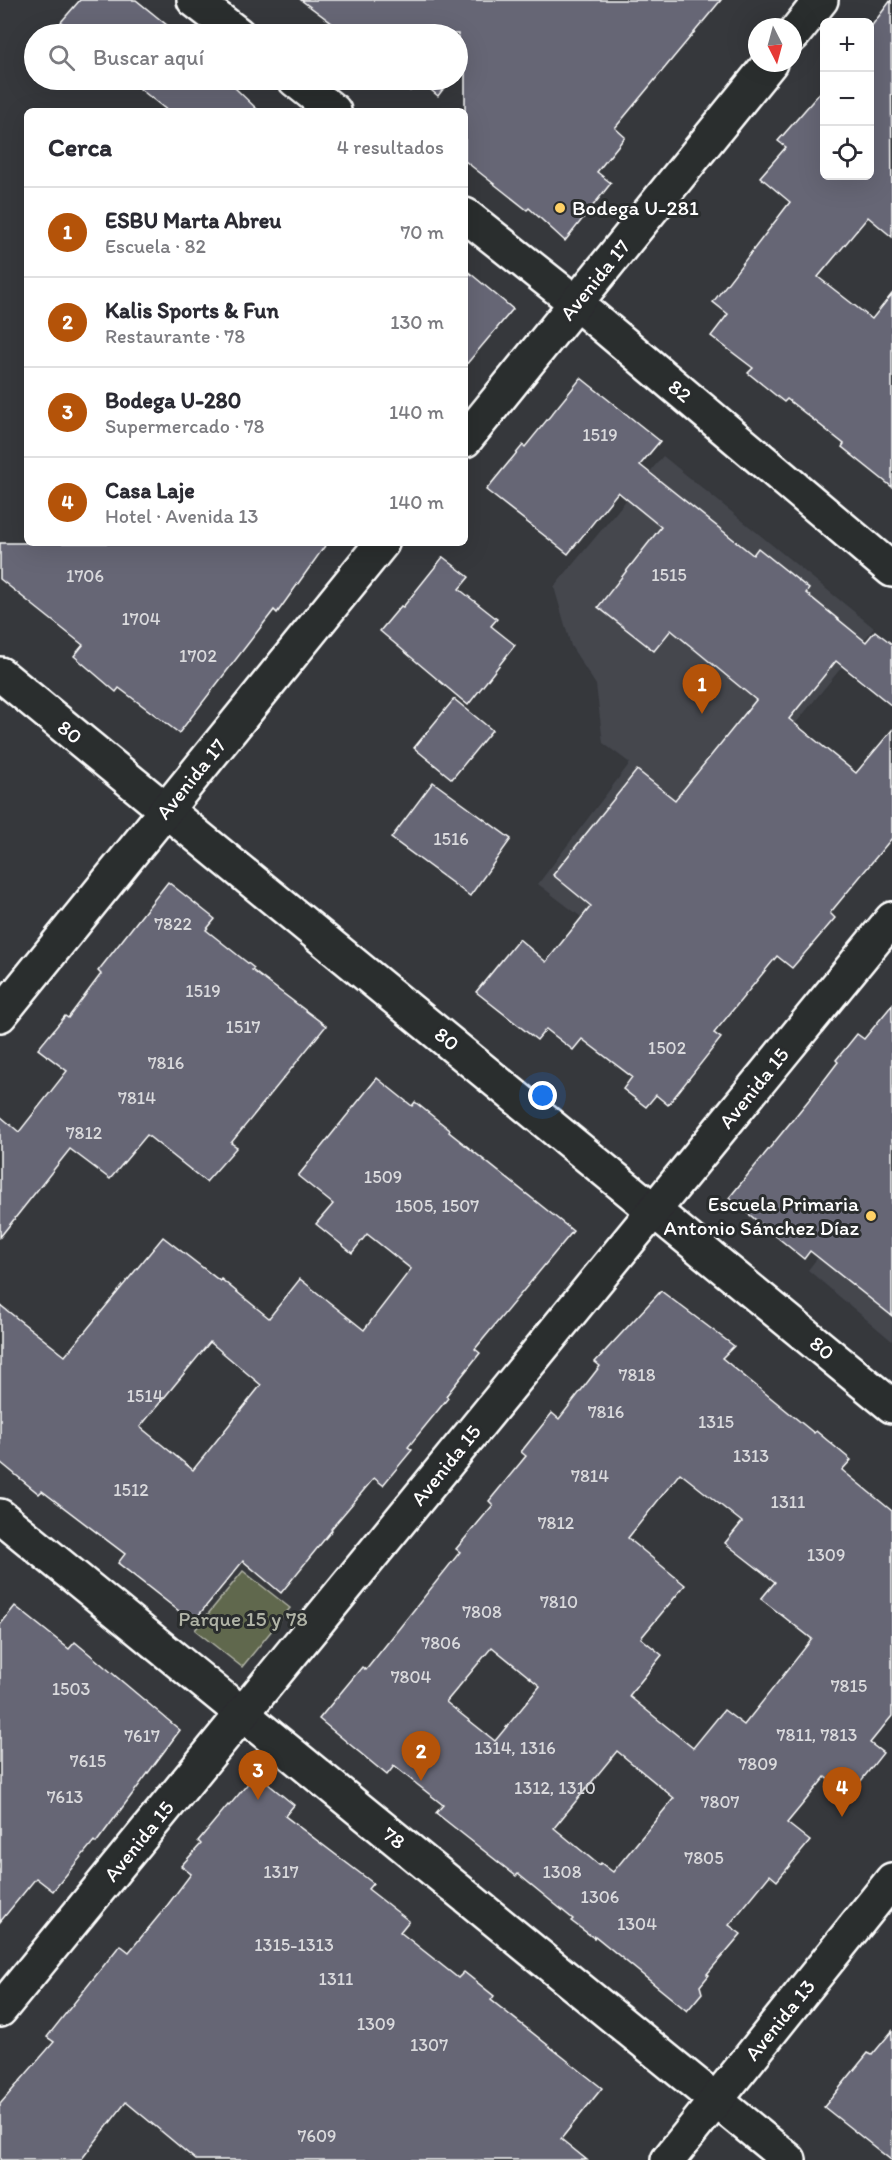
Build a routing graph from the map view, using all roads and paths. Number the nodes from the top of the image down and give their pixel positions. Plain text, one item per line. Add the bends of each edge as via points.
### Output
1 (194, 0) edge
2 (821, 0) edge
3 (225, 24) edge
4 (802, 24) edge
5 (763, 72) edge
6 (308, 90) edge
7 (330, 108) edge
8 (468, 217) edge
9 (576, 303) junction
10 (468, 436) edge
11 (380, 546) edge
12 (892, 570) edge
13 (0, 674) edge
14 (165, 811) junction
15 (892, 919) edge
16 (0, 1015) edge
17 (655, 1209) junction
18 (892, 1406) edge
19 (0, 1516) edge
20 (243, 1714) junction
21 (892, 1880) edge
22 (0, 2010) edge
23 (716, 2101) junction
24 (668, 2160) edge
25 (789, 2160) edge

1 - 3 street
2 - 4 street
5 - 9 street, Avenida 17
6 - 7 street
8 - 9 street, 82
9 - 10 street, Avenida 17
9 - 12 street, 82
11 - 14 street, Avenida 17
13 - 14 street, 80
14 - 16 street, Avenida 17
14 - 17 street, 80
15 - 17 street, Avenida 15
17 - 18 street, 80
17 - 20 street, Avenida 15
19 - 20 street, 78
20 - 22 street, Avenida 15
20 - 23 street, 78
21 - 23 street, Avenida 13
23 - 24 street, Avenida 13
23 - 25 street, 78

